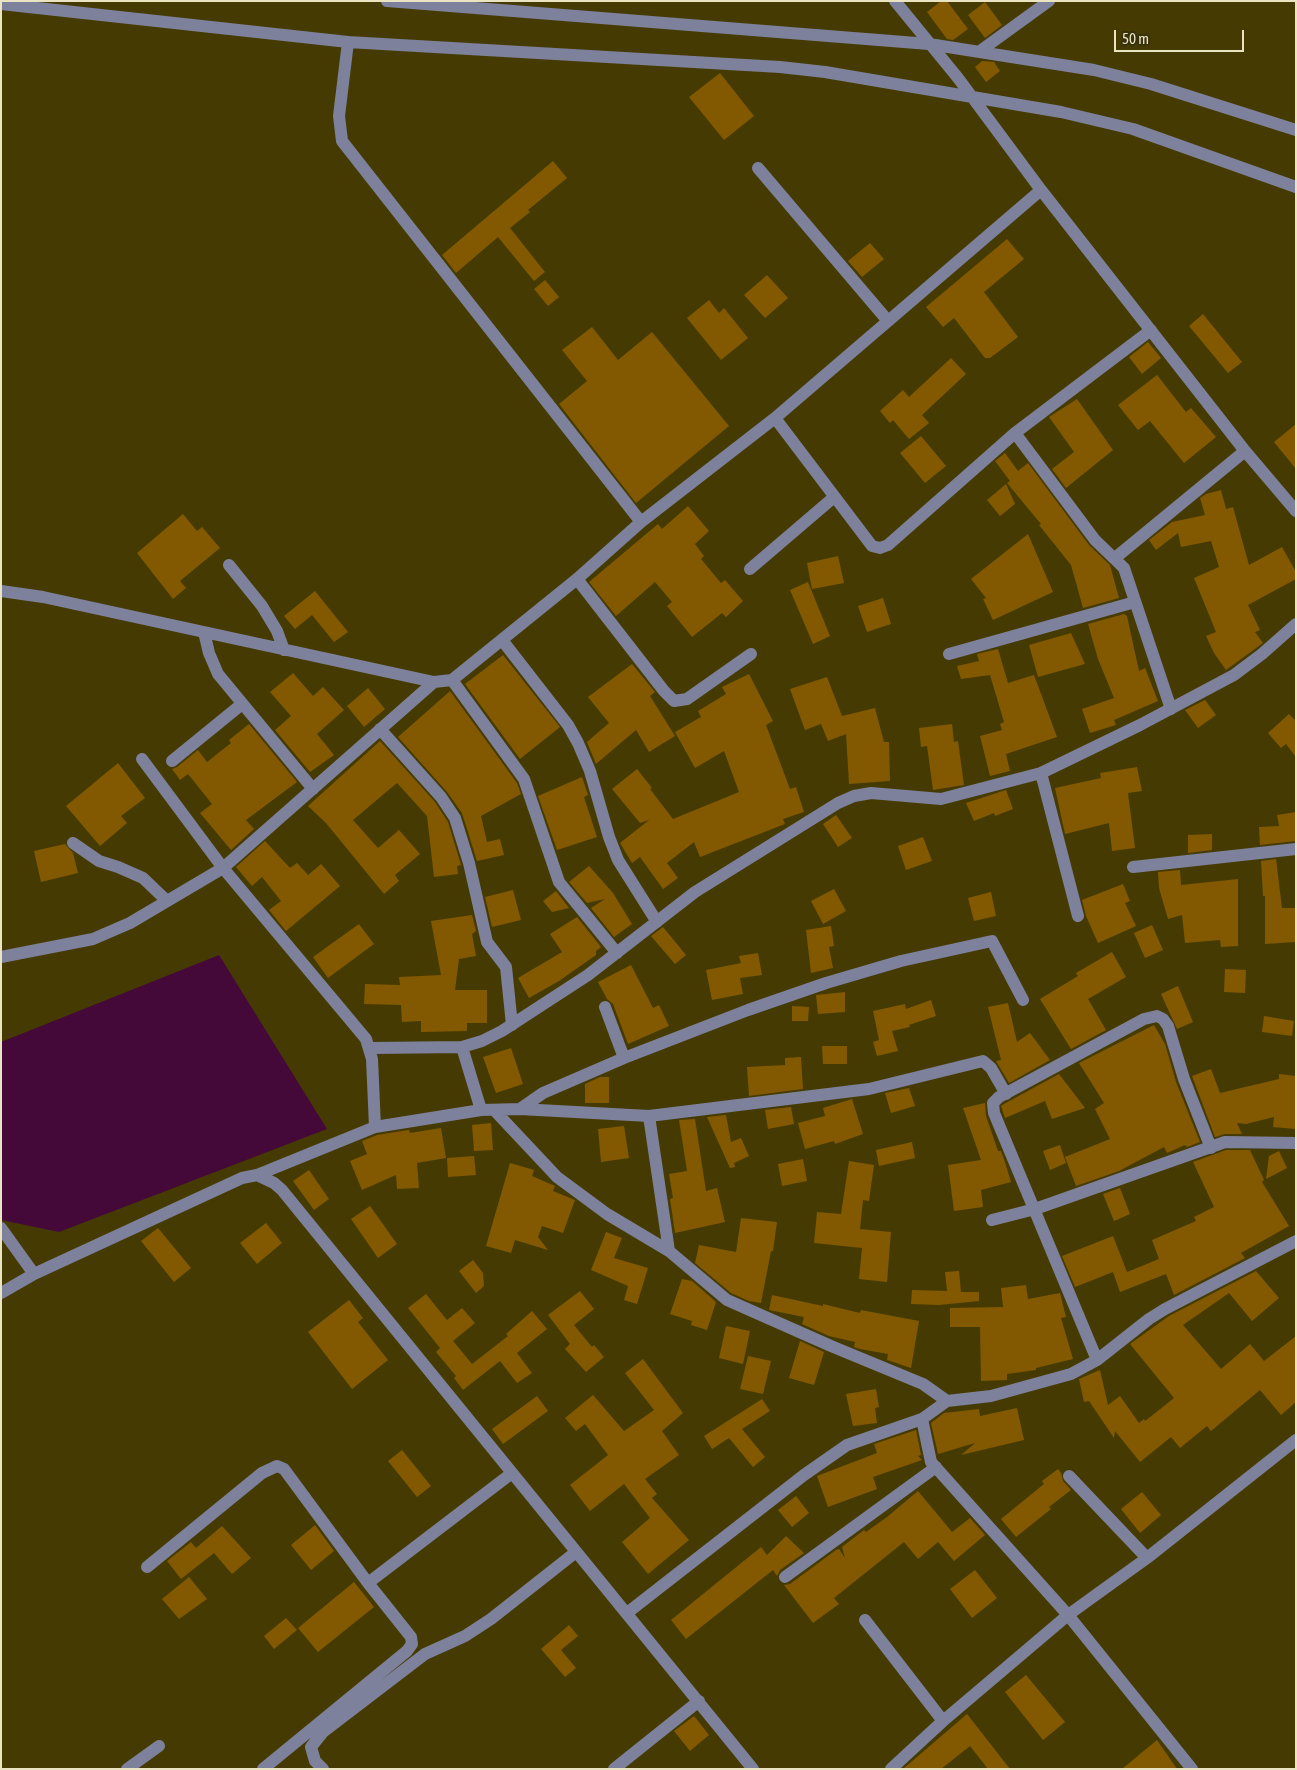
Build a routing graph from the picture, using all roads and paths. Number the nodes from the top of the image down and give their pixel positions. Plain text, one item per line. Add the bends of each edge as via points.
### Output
1 (387, 1) edge
2 (895, 1) edge
3 (1049, 1) edge
4 (1, 4) edge
5 (348, 42) junction
6 (929, 44) junction
7 (980, 51) junction
8 (971, 96) junction
9 (1296, 130) edge
10 (758, 168) dead end
11 (1296, 187) edge
12 (1041, 190) junction
13 (888, 321) junction
14 (1151, 330) junction
15 (775, 418) junction
16 (1015, 433) junction
17 (1245, 451) junction
18 (833, 498) junction
19 (1296, 511) edge
20 (641, 522) junction
21 (1115, 558) junction
22 (228, 565) dead end
23 (750, 568) dead end
24 (577, 578) junction
25 (1, 591) edge
26 (1136, 602) junction
27 (1296, 624) edge
28 (204, 632) junction
29 (502, 640) junction
30 (284, 650) junction
31 (751, 654) dead end
32 (949, 654) dead end
33 (452, 680) junction
34 (434, 682) junction
35 (242, 704) junction
36 (1171, 709) junction
37 (380, 729) junction
38 (142, 759) dead end
39 (172, 761) dead end
40 (1041, 773) junction
41 (312, 789) junction
42 (73, 843) dead end
43 (1296, 848) edge
44 (1133, 867) dead end
45 (223, 868) junction
46 (167, 901) junction
47 (1078, 916) dead end
48 (657, 922) junction
49 (618, 953) junction
50 (1, 958) edge
51 (1023, 1000) dead end
52 (605, 1007) dead end
53 (512, 1025) junction
54 (462, 1047) junction
55 (371, 1048) junction
56 (624, 1058) junction
57 (1006, 1094) junction
58 (520, 1109) junction
59 (481, 1110) junction
60 (495, 1110) junction
61 (649, 1116) junction
62 (375, 1127) junction
63 (1296, 1143) edge
64 (1211, 1148) junction
65 (257, 1176) junction
66 (1035, 1209) junction
67 (992, 1220) dead end
68 (1, 1228) edge
69 (1296, 1241) edge
70 (669, 1251) junction
71 (34, 1274) junction
72 (1, 1293) edge
73 (1097, 1360) junction
74 (947, 1402) junction
75 (922, 1419) junction
76 (1296, 1440) edge
77 (936, 1467) junction
78 (512, 1473) junction
79 (1069, 1476) dead end
80 (576, 1552) junction
81 (1146, 1558) junction
82 (147, 1567) dead end
83 (785, 1577) dead end
84 (368, 1583) junction
85 (627, 1613) junction
86 (1068, 1615) junction
87 (865, 1620) dead end
88 (699, 1701) junction
89 (943, 1721) junction
90 (159, 1746) dead end
91 (127, 1769) edge
92 (263, 1769) edge
93 (324, 1769) edge
94 (614, 1769) edge
95 (753, 1769) edge
96 (891, 1769) edge
97 (1192, 1769) edge

1 - 6 street
2 - 6 street
3 - 7 street
4 - 5 street
5 - 8 street via 780,67
5 - 20 street via 339,116 342,141
6 - 7 street
6 - 8 street
7 - 9 street via 1094,70 1151,84
8 - 11 street via 1133,129
8 - 12 street
10 - 13 street
12 - 13 street
12 - 14 street
13 - 15 street
14 - 16 street
14 - 17 street
15 - 18 street
15 - 20 street
16 - 18 street via 888,545 880,548 872,546
16 - 21 street via 1095,540
17 - 19 street
17 - 21 street
18 - 23 street
20 - 24 street
21 - 26 street via 1124,568
22 - 30 street via 262,606
24 - 29 street
24 - 31 street via 674,701 687,699
25 - 28 street
26 - 32 street
26 - 36 street
27 - 36 street via 1234,675
28 - 30 street
28 - 35 street via 218,674
29 - 33 street
29 - 48 street via 568,725 578,743 618,860
30 - 34 street
33 - 34 street
33 - 49 street via 524,779 559,882
34 - 37 street
35 - 39 street
35 - 41 street
36 - 40 street
37 - 41 street
37 - 53 street via 442,797 455,818 469,863 486,942 506,967
38 - 45 street
40 - 47 street
40 - 48 street via 941,799 871,793 854,796 695,892
41 - 45 street
42 - 46 street via 98,861 143,878
43 - 44 street
45 - 46 street
45 - 55 street via 358,1028
46 - 50 street via 130,923 93,939
48 - 49 street
49 - 53 street
51 - 56 street via 992,941 901,961 826,983
52 - 56 street
53 - 54 street via 482,1041
54 - 55 street
54 - 59 street
55 - 62 street
56 - 58 street via 543,1094
57 - 61 street via 991,1068 983,1061 880,1087
57 - 64 street via 1144,1018 1157,1016 1168,1026 1184,1079
57 - 66 street via 992,1107
58 - 60 street
58 - 61 street
59 - 60 street
59 - 62 street
60 - 70 street via 556,1177 607,1214
61 - 70 street
62 - 65 street
63 - 64 street via 1225,1142
64 - 66 street
65 - 71 street via 242,1178
65 - 78 street via 282,1190
66 - 67 street
66 - 73 street
68 - 71 street
69 - 73 street via 1165,1309
70 - 74 street via 727,1300 923,1384
71 - 72 street
73 - 74 street via 1048,1382 991,1396
74 - 75 street
75 - 77 street via 928,1454
75 - 85 street via 847,1445
76 - 81 street
77 - 83 street
77 - 86 street
78 - 80 street
78 - 84 street
79 - 81 street
80 - 85 street
80 - 93 street via 491,1619 465,1636 425,1654 323,1732 311,1748 315,1761
81 - 86 street
82 - 84 street via 262,1473 277,1466 284,1470
84 - 92 street via 411,1637 412,1644
85 - 88 street
86 - 89 street
86 - 97 street
87 - 89 street
88 - 94 street
88 - 95 street
89 - 96 street
90 - 91 street

